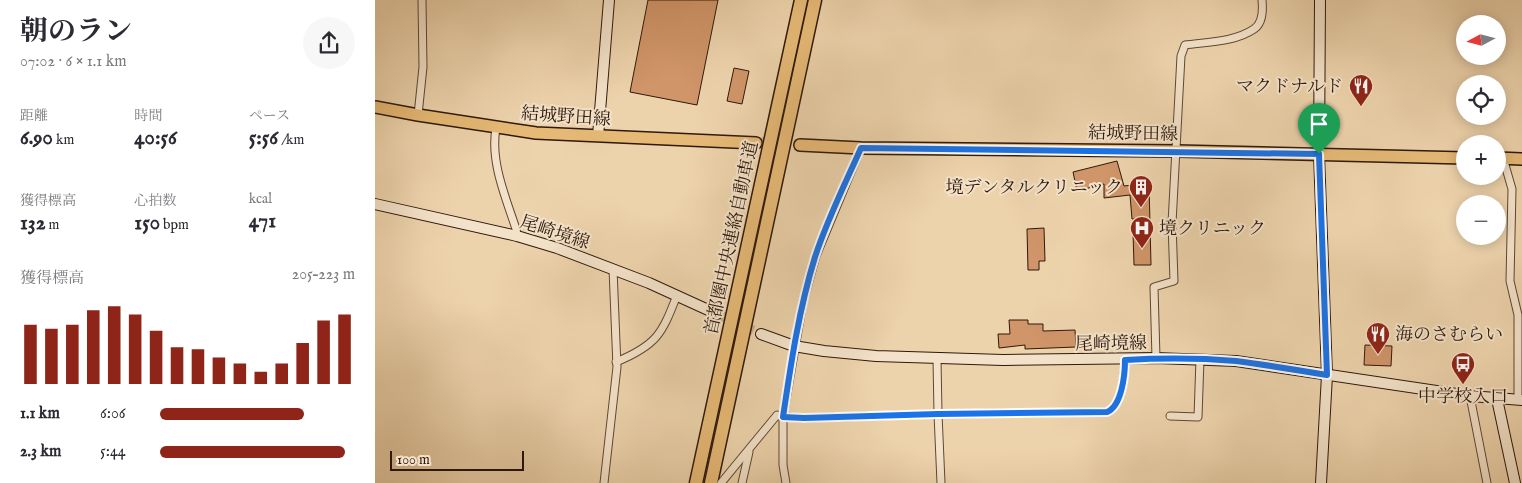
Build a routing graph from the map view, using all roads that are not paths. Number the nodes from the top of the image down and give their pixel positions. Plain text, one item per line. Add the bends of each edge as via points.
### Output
1 (422, 0) edge
2 (609, 0) edge
3 (801, 0) edge
4 (815, 0) edge
5 (1262, 0) edge
6 (1320, 0) edge
7 (375, 107) edge
8 (418, 115) junction
9 (496, 128) junction
10 (598, 136) junction
11 (756, 143) tunnel mouth
12 (800, 145) tunnel mouth
13 (861, 148) junction
14 (1177, 151) junction
15 (1319, 154) junction
16 (1456, 158) edge
17 (1506, 158) edge
18 (1522, 159) edge
19 (1506, 174) edge
20 (375, 204) edge
21 (517, 236) junction
22 (613, 269) junction
23 (677, 295) junction
24 (717, 314) tunnel mouth
25 (761, 334) tunnel mouth
26 (794, 346) junction
27 (1156, 358) junction
28 (937, 359) junction
29 (1201, 359) junction
30 (1125, 360) junction
31 (617, 362) junction
32 (1327, 375) junction
33 (1470, 396) junction
34 (1497, 399) junction
35 (1520, 400) edge
36 (938, 414) junction
37 (1170, 416) dead end
38 (783, 417) junction
39 (749, 449) junction
40 (605, 483) edge
41 (696, 483) edge
42 (711, 483) edge
43 (721, 483) edge
44 (742, 483) edge
45 (786, 483) edge
46 (941, 483) edge
47 (1321, 483) edge
48 (1487, 483) edge
49 (1515, 483) edge

1 - 8 street via 423,67
2 - 10 main road
3 - 41 highway, 首都圏中央連絡自動車道
4 - 42 highway, 首都圏中央連絡自動車道
5 - 14 street via 1261,19 1255,28 1231,38 1185,45 1181,56
6 - 15 main road
7 - 8 main road, 結城野田線
8 - 9 main road, 結城野田線
9 - 10 main road, 結城野田線
9 - 21 street via 493,143
10 - 11 main road, 結城野田線
12 - 13 main road, 結城野田線
13 - 14 main road, 結城野田線
13 - 26 street via 816,256
14 - 15 main road, 結城野田線
14 - 27 street via 1174,280 1154,287
15 - 16 main road, 結城野田線
15 - 32 main road
17 - 18 main road
19 - 35 street via 1512,189 1510,282 1518,315
20 - 21 main road, 尾崎境線
21 - 22 main road, 尾崎境線
22 - 23 main road, 尾崎境線
22 - 31 street
23 - 24 main road, 尾崎境線
23 - 31 street via 665,325 653,342
25 - 26 main road, 尾崎境線
26 - 28 main road, 尾崎境線 via 846,354
26 - 38 street
27 - 29 main road, 尾崎境線
27 - 30 main road, 尾崎境線
28 - 30 main road, 尾崎境線
28 - 36 street
29 - 32 main road, 尾崎境線 via 1261,364
29 - 37 street via 1197,417
30 - 36 street via 1118,402 1111,411
31 - 40 street
32 - 33 main road, 尾崎境線
32 - 47 main road
33 - 34 main road, 尾崎境線
33 - 48 street
34 - 35 main road, 尾崎境線
34 - 49 main road
36 - 38 street
36 - 46 street
38 - 39 street via 777,415
38 - 45 street
39 - 43 street
39 - 44 street

